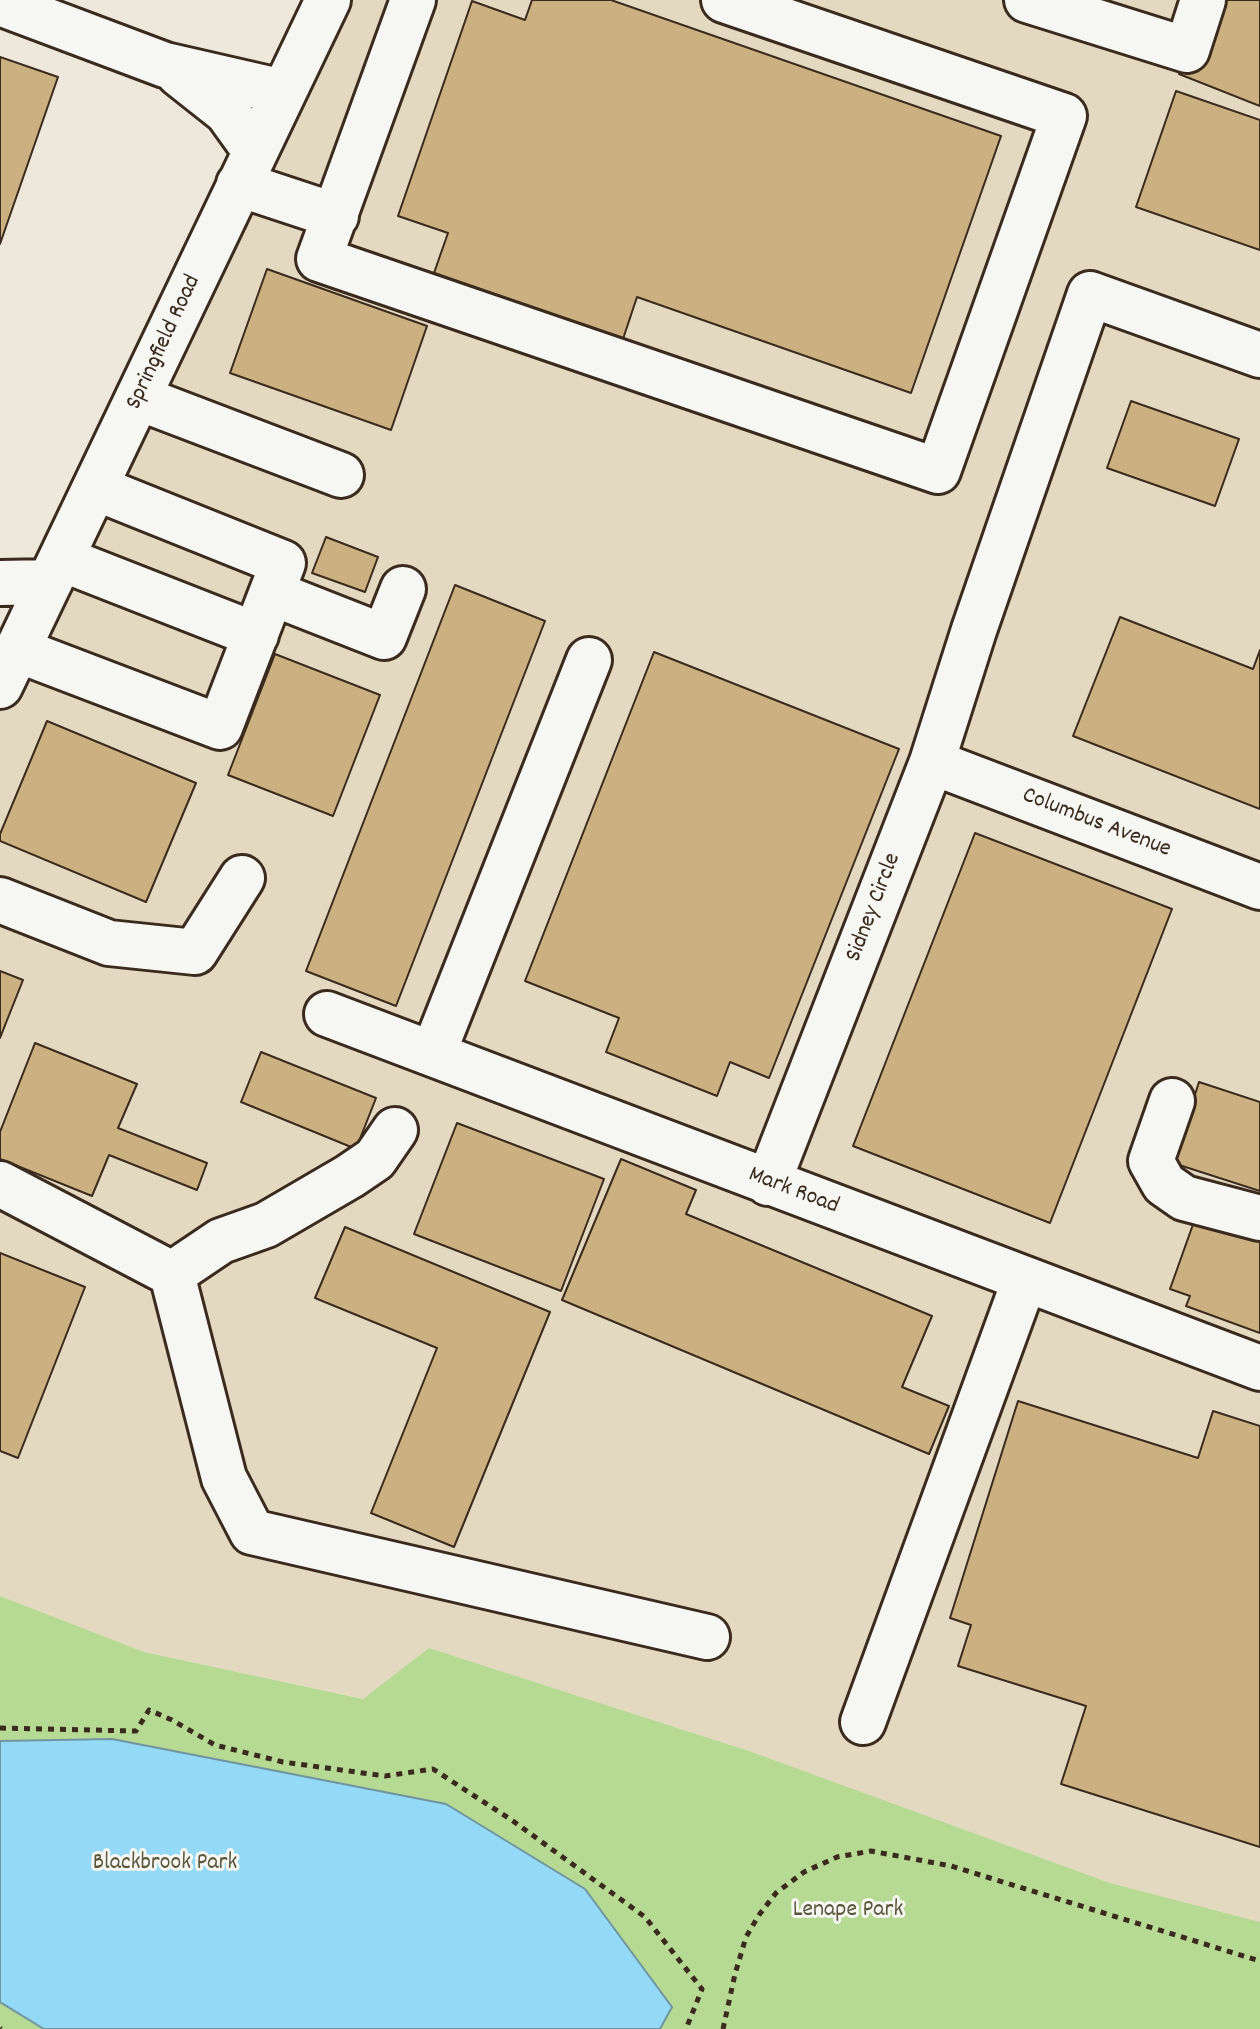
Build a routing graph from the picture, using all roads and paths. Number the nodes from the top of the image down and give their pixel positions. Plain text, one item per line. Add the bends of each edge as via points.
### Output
1 (328, 0) edge
2 (413, 0) edge
3 (724, 0) edge
4 (1027, 0) edge
5 (1203, 0) edge
6 (0, 3) edge
7 (165, 65) junction
8 (283, 92) junction
9 (247, 168) junction
10 (336, 216) junction
11 (1260, 355) edge
12 (139, 398) junction
13 (341, 475) dead end
14 (96, 488) junction
15 (56, 570) junction
16 (0, 583) edge
17 (403, 589) dead end
18 (272, 593) junction
19 (256, 635) junction
20 (589, 660) dead end
21 (9, 668) edge
22 (932, 762) junction
23 (242, 878) dead end
24 (1260, 887) edge
25 (0, 900) edge
26 (327, 1014) dead end
27 (433, 1054) junction
28 (1172, 1101) dead end
29 (395, 1130) dead end
30 (768, 1183) junction
31 (0, 1184) edge
32 (1260, 1218) edge
33 (172, 1274) junction
34 (1025, 1279) junction
35 (1260, 1368) edge
36 (707, 1637) dead end
37 (863, 1722) dead end
38 (0, 1728) edge
39 (1260, 1961) edge
40 (686, 2029) edge
41 (723, 2029) edge

1 - 8 street, Springfield Road
2 - 10 street
3 - 10 street via 1064,116 938,471 319,259
4 - 5 street via 1187,50
6 - 7 street
7 - 8 street
7 - 9 street via 227,112
8 - 9 street, Springfield Road
9 - 10 street
9 - 12 street, Springfield Road
11 - 22 street, Sidney Circle via 1090,294
12 - 13 street
12 - 14 street, Springfield Road
14 - 15 street, Springfield Road
14 - 18 street via 283,563
15 - 16 street
15 - 19 street
15 - 21 street, Springfield Road
17 - 18 street via 384,637
18 - 19 street
19 - 21 street via 220,727
20 - 27 street
22 - 24 street, Columbus Avenue
22 - 30 street, Sidney Circle
23 - 25 street via 195,952 109,943
26 - 27 street, Mark Road
27 - 30 street, Mark Road
28 - 32 street via 1151,1161 1164,1184 1184,1198
29 - 33 street via 375,1159 350,1176 266,1225 221,1241
30 - 34 street, Mark Road
31 - 33 street
33 - 36 street via 224,1478 252,1532
34 - 35 street, Mark Road
34 - 37 street
38 - 40 path via 136,1731 149,1710 215,1745 283,1762 385,1776 433,1769 645,1917 702,1989
39 - 41 path via 951,1866 871,1851 837,1857 776,1893 746,1937

